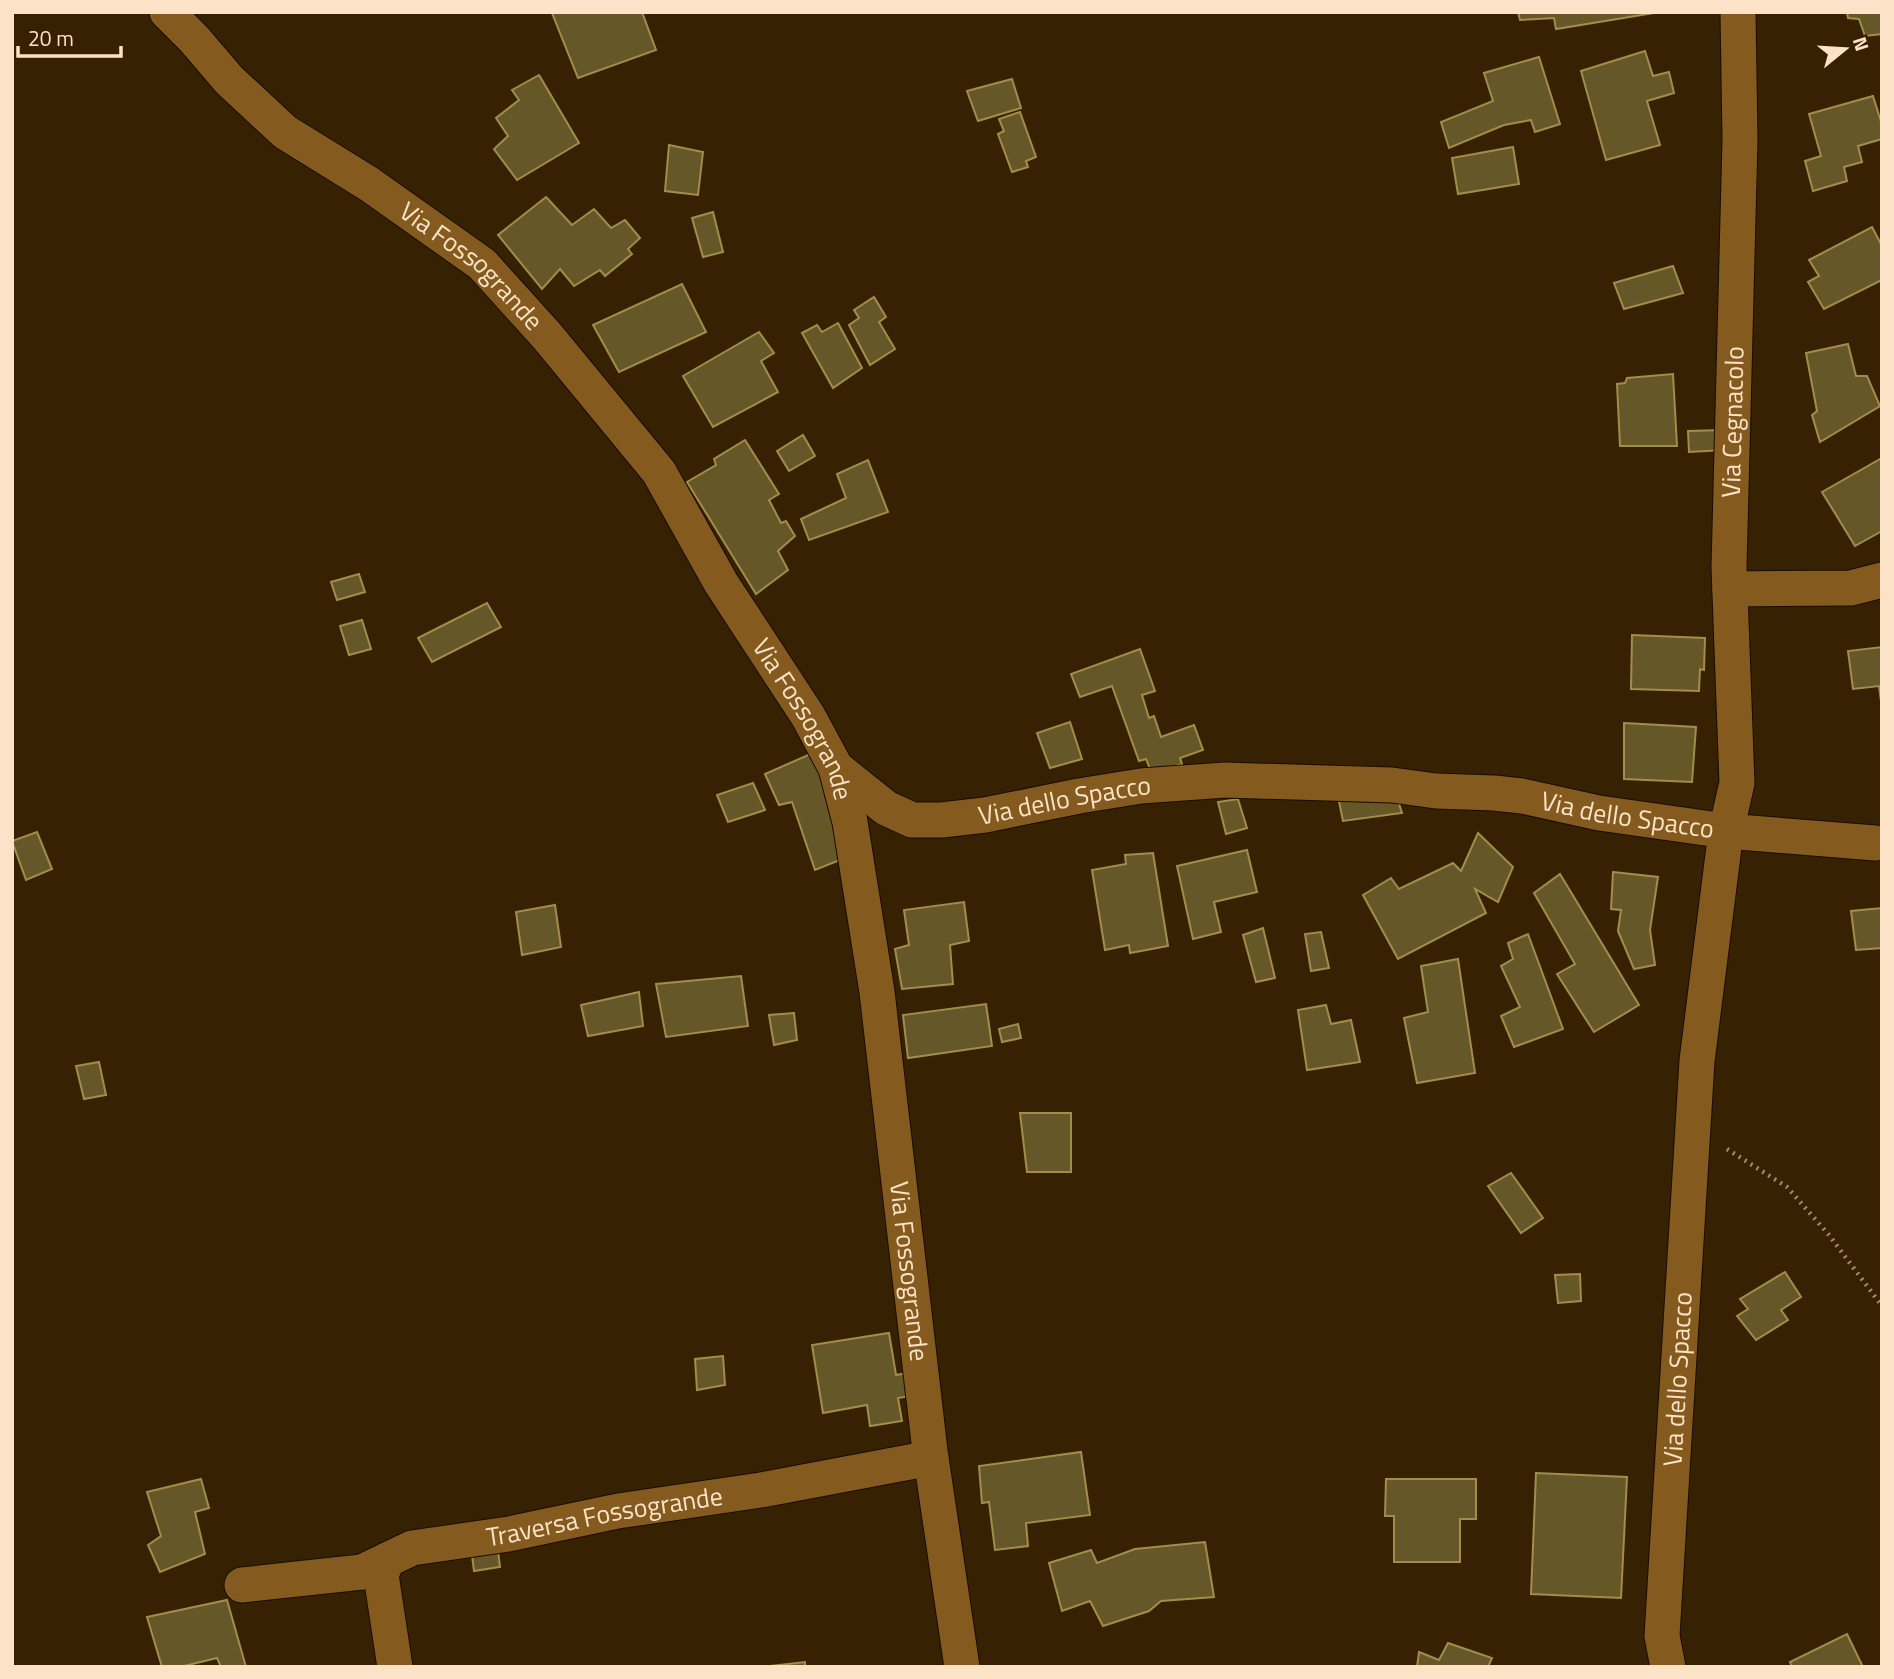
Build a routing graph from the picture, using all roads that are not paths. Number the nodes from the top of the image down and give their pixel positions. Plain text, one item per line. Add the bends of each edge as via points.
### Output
1 (167, 12) edge
2 (1738, 12) edge
3 (1882, 580) edge
4 (1730, 589) junction
5 (836, 768) junction
6 (1726, 831) junction
7 (1875, 843) dead end
8 (931, 1458) junction
9 (387, 1560) junction
10 (242, 1585) dead end
11 (395, 1667) edge
12 (962, 1667) edge
13 (1668, 1667) edge

1 - 5 street, Via Fossogrande via 285,132 369,184 482,264 547,336 659,472 721,583 808,716
2 - 4 street, Via Cegnacolo via 1740,140
3 - 4 street via 1852,588
4 - 6 street, Via Cegnacolo via 1737,783
5 - 6 street, Via dello Spacco via 886,808 912,820 985,815 1141,786 1225,780 1392,785 1522,796 1599,813
5 - 8 street, Via Fossogrande via 850,822 877,992
6 - 7 street
6 - 13 street, Via dello Spacco via 1692,1128 1662,1636
8 - 9 street, Traversa Fossogrande via 412,1548
8 - 12 street, Via Fossogrande
9 - 10 street, Traversa Fossogrande via 362,1572
9 - 11 street via 382,1576

